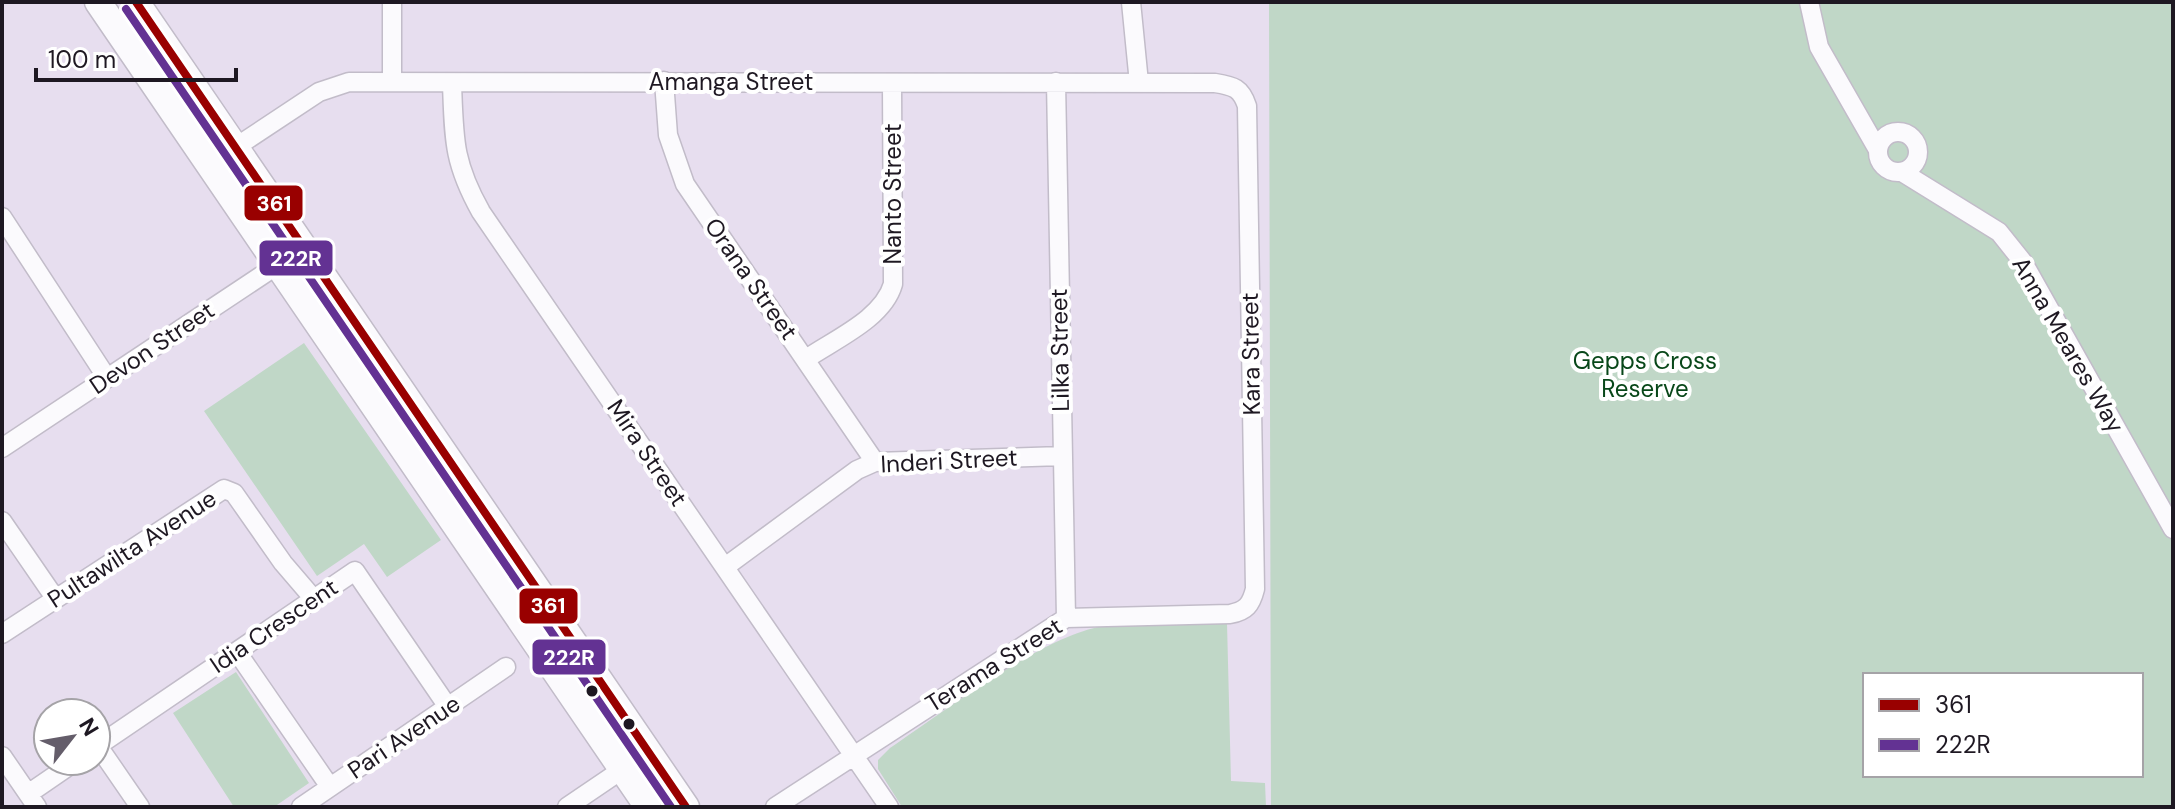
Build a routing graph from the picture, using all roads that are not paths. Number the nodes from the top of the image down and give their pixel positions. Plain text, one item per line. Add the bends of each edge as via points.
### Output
1 (98, 2) edge
2 (136, 2) edge
3 (392, 2) edge
4 (1131, 2) edge
5 (1809, 2) edge
6 (392, 80) junction
7 (664, 81) junction
8 (1056, 82) junction
9 (452, 83) junction
10 (892, 83) junction
11 (1139, 83) junction
12 (1242, 92) joint
13 (1862, 118) junction
14 (1892, 133) junction
15 (236, 147) junction
16 (197, 148) junction
17 (1878, 150) junction
18 (1909, 167) junction
19 (222, 185) junction
20 (2, 217) edge
21 (303, 248) junction
22 (276, 265) junction
23 (806, 359) junction
24 (107, 378) junction
25 (2, 448) edge
26 (1062, 456) junction
27 (875, 462) junction
28 (2, 521) edge
29 (2173, 529) edge
30 (725, 567) junction
31 (55, 598) junction
32 (313, 598) junction
33 (1242, 612) joint
34 (1066, 618) junction
35 (2, 634) edge
36 (237, 652) junction
37 (506, 667) dead end
38 (448, 707) junction
39 (112, 737) edge
40 (648, 752) junction
41 (853, 755) junction
42 (2, 756) edge
43 (112, 768) edge
44 (622, 770) junction
45 (58, 777) edge
46 (326, 796) edge
47 (33, 800) edge
48 (140, 807) edge
49 (301, 807) edge
50 (567, 807) edge
51 (648, 807) edge
52 (686, 807) edge
53 (775, 807) edge
54 (889, 807) edge

1 - 16 highway
2 - 15 highway
3 - 6 street
4 - 11 street
5 - 13 street via 1819,47
6 - 9 street, Amanga Street
6 - 15 street, Amanga Street via 349,82 319,92
7 - 9 street, Amanga Street
7 - 10 street, Amanga Street
7 - 23 street, Orana Street via 668,135 685,184
8 - 10 street, Amanga Street
8 - 11 street, Amanga Street
8 - 26 street, Lilka Street
9 - 30 street, Mira Street via 461,177
10 - 23 street, Nanto Street via 889,298
11 - 12 street, Amanga Street via 1215,83
12 - 33 street, Kara Street via 1247,106 1255,589 1252,604
13 - 14 street
13 - 17 street
14 - 17 street
14 - 18 street via 1904,132 1914,139 1919,151
15 - 16 highway
15 - 19 highway
15 - 21 highway
16 - 19 highway
17 - 18 street via 1884,166
18 - 29 street, Anna Meares Way via 1931,192 1970,210 1999,232 2023,262
19 - 22 highway
20 - 24 street
21 - 22 street, Devon Street
21 - 40 highway
22 - 24 street, Devon Street
22 - 44 highway
23 - 27 street, Orana Street
24 - 25 street, Devon Street
26 - 27 street, Inderi Street
26 - 34 street, Lilka Street
27 - 30 street, Inderi Street
28 - 31 street
30 - 41 street, Mira Street
31 - 32 street, Pultawilta Avenue via 224,489 234,493
31 - 35 street, Pultawilta Avenue
32 - 36 street, Idia Crescent
32 - 38 street, Idia Crescent via 355,571
33 - 34 street, Terama Street
34 - 41 street, Terama Street
36 - 39 street, Idia Crescent
36 - 46 street
37 - 38 street, Pari Avenue
38 - 46 street, Pari Avenue
40 - 44 street
40 - 52 highway
41 - 53 street, Terama Street
41 - 54 street, Mira Street
42 - 47 street
43 - 48 street
44 - 50 street
44 - 51 highway
45 - 47 street
46 - 49 street, Pari Avenue

